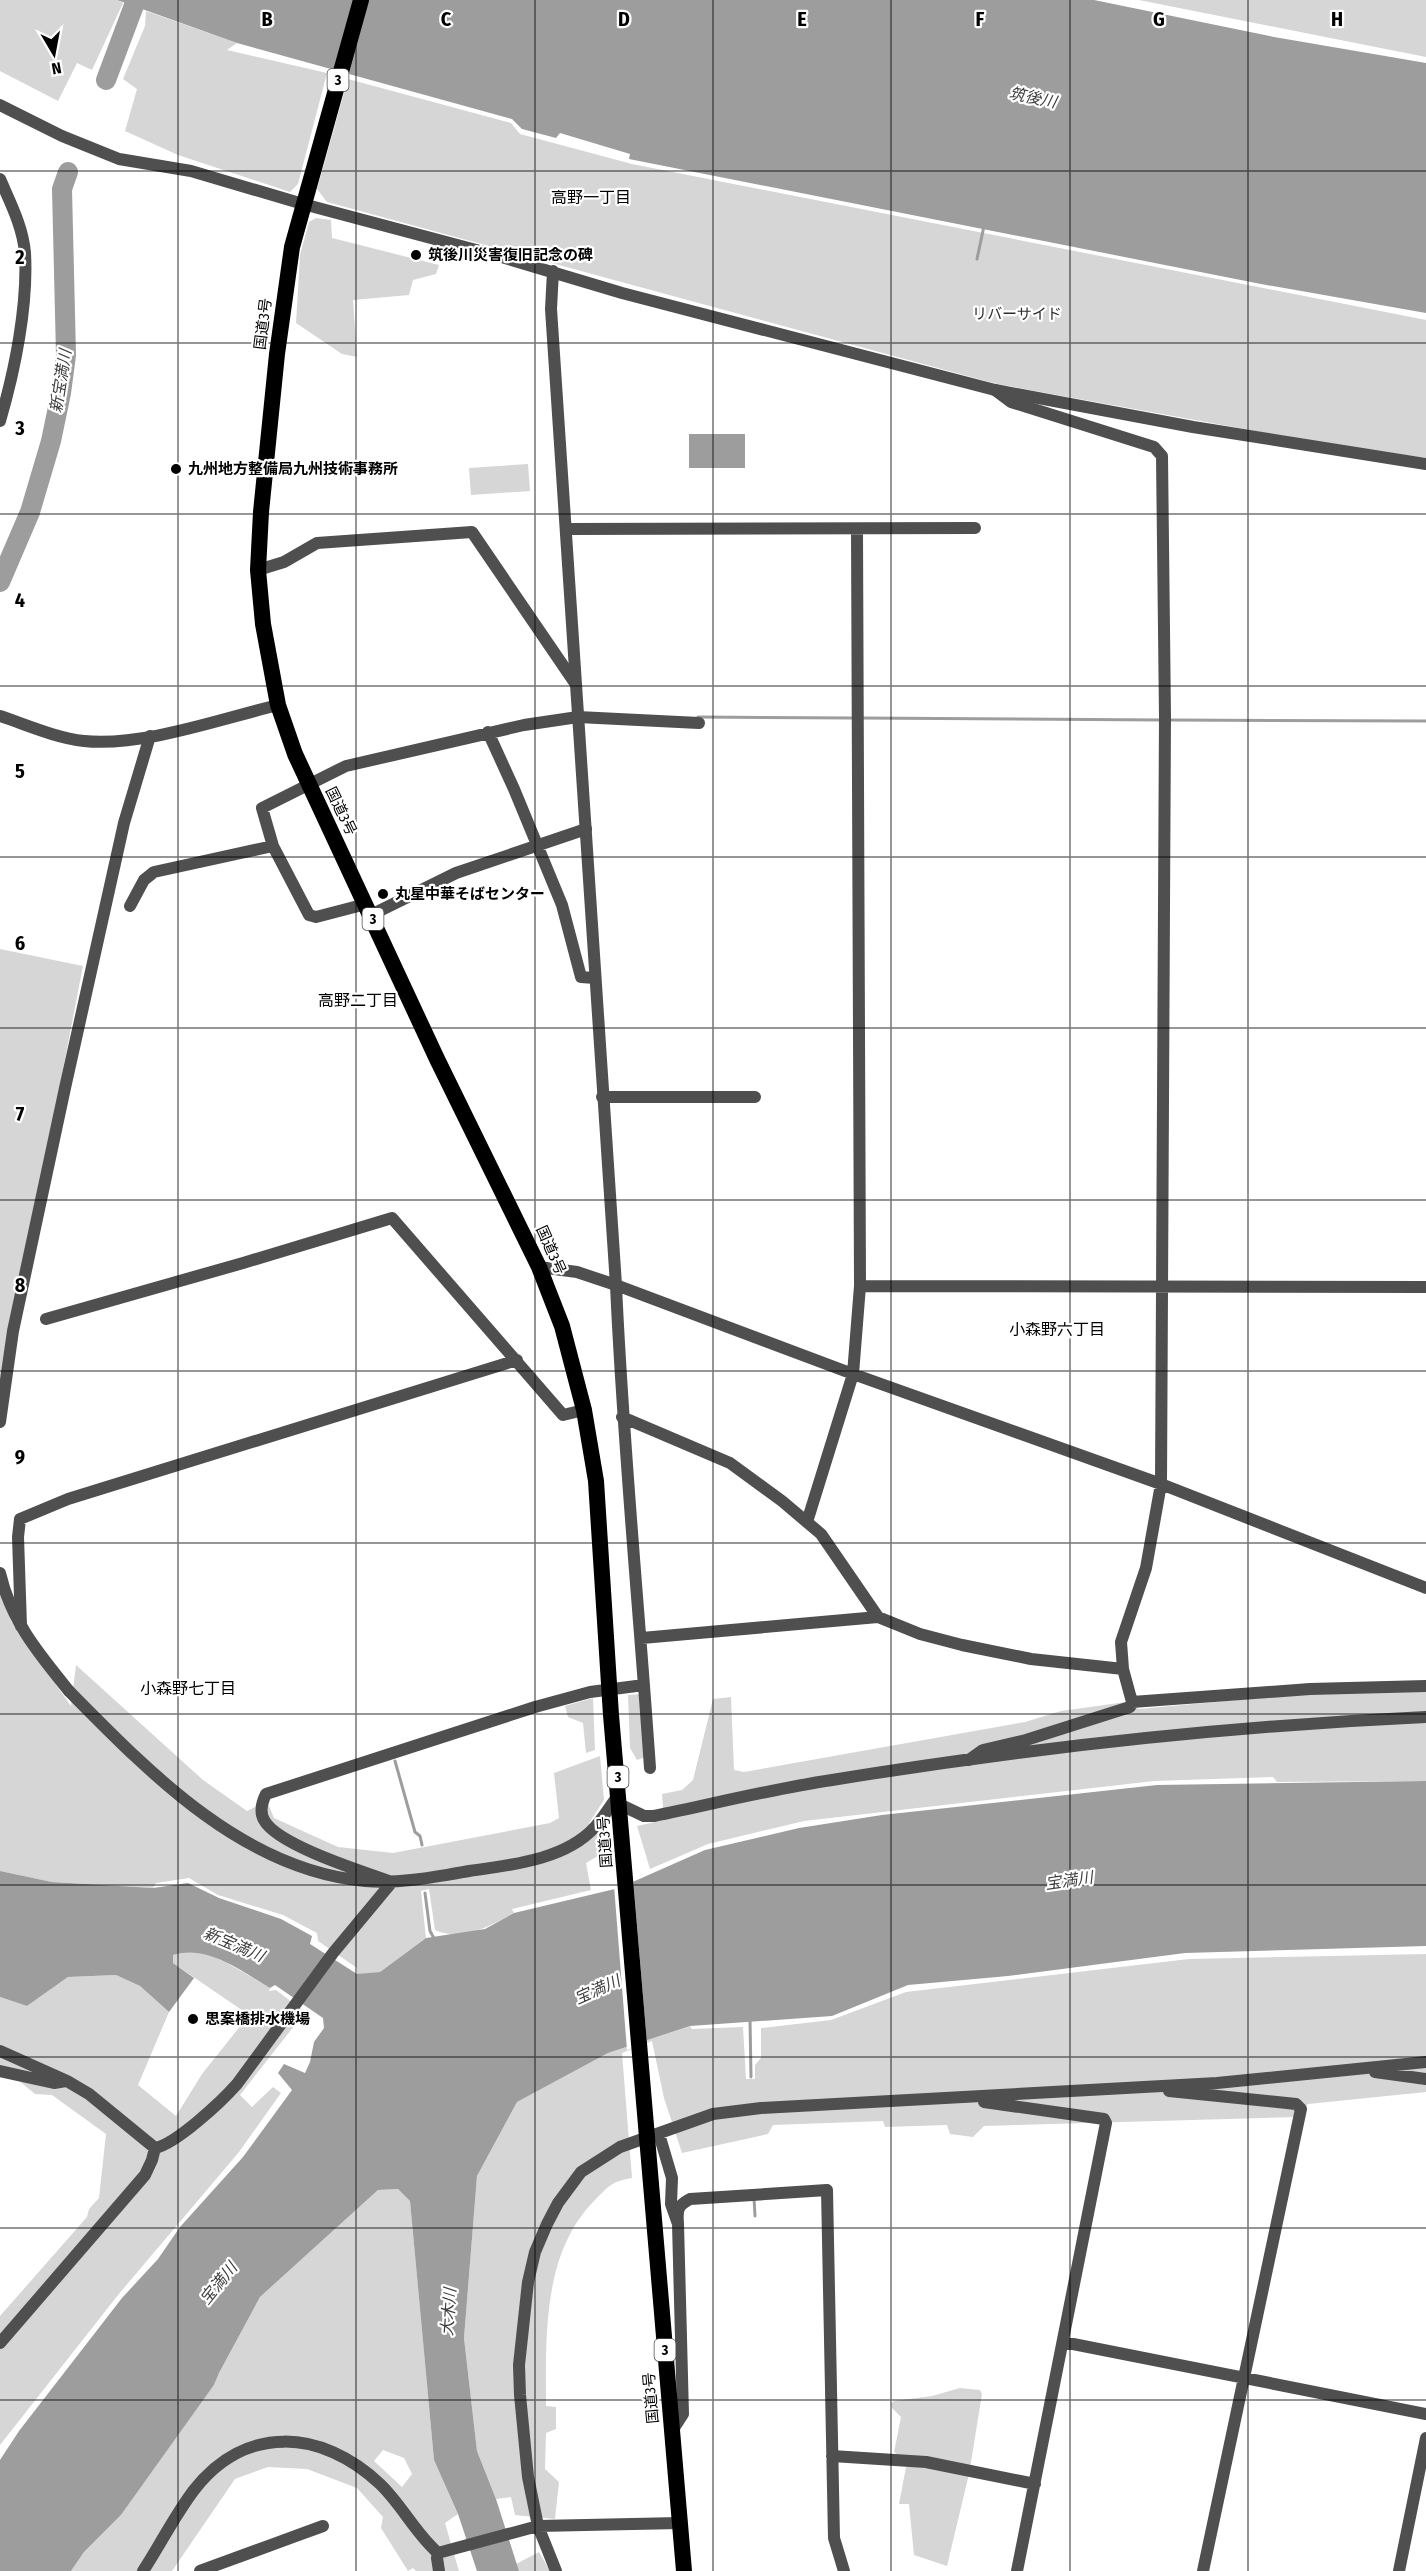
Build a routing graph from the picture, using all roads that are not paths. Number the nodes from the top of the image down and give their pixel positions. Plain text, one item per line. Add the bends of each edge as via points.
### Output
1 (362, 0) edge
2 (0, 105) edge
3 (0, 179) edge
4 (303, 204) junction
5 (553, 272) junction
6 (995, 390) junction
7 (0, 421) edge
8 (1426, 464) edge
9 (975, 528) dead end
10 (566, 530) junction
11 (857, 530) junction
12 (258, 570) junction
13 (575, 683) junction
14 (278, 705) junction
15 (0, 716) edge
16 (578, 717) junction
17 (699, 723) dead end
18 (488, 732) junction
19 (150, 736) junction
20 (309, 785) junction
21 (586, 829) junction
22 (538, 845) junction
23 (273, 846) junction
24 (130, 906) dead end
25 (369, 910) junction
26 (595, 978) junction
27 (602, 1097) junction
28 (755, 1097) dead end
29 (539, 1267) junction
30 (616, 1285) junction
31 (1163, 1285) junction
32 (860, 1286) junction
33 (1426, 1287) edge
34 (46, 1319) dead end
35 (517, 1360) junction
36 (853, 1374) junction
37 (584, 1410) junction
38 (622, 1417) junction
39 (0, 1422) edge
40 (1161, 1484) junction
41 (807, 1522) junction
42 (0, 1573) edge
43 (1426, 1588) edge
44 (878, 1617) junction
45 (21, 1627) junction
46 (642, 1638) junction
47 (1123, 1669) junction
48 (644, 1685) junction
49 (1426, 1686) edge
50 (1132, 1702) junction
51 (1426, 1717) edge
52 (969, 1760) junction
53 (650, 1768) dead end
54 (620, 1800) junction
55 (392, 1881) junction
56 (0, 2051) edge
57 (1426, 2062) edge
58 (1350, 2069) junction
59 (0, 2072) edge
60 (1426, 2079) edge
61 (67, 2081) junction
62 (1154, 2087) junction
63 (975, 2098) junction
64 (651, 2133) junction
65 (155, 2148) junction
66 (678, 2224) junction
67 (0, 2343) edge
68 (1063, 2343) junction
69 (1245, 2378) junction
70 (1426, 2414) edge
71 (672, 2431) junction
72 (1426, 2438) edge
73 (832, 2456) junction
74 (1035, 2484) junction
75 (680, 2523) junction
76 (323, 2526) dead end
77 (538, 2526) junction
78 (438, 2553) junction
79 (143, 2571) edge
80 (200, 2571) edge
81 (440, 2571) edge
82 (556, 2571) edge
83 (684, 2571) edge
84 (844, 2571) edge
85 (1017, 2571) edge
86 (1203, 2571) edge
87 (1399, 2571) edge

1 - 4 highway, 国道3号 / 3
2 - 4 street via 119,159 191,171
3 - 7 street via 25,252 16,354
4 - 5 street
4 - 12 highway, 国道3号 / 3 via 292,247 277,354
5 - 6 street
5 - 10 street via 551,309
6 - 8 street
6 - 31 street via 1011,402 1154,447 1162,456
9 - 11 street
10 - 11 street
10 - 13 street
11 - 32 street
12 - 13 street via 317,543 472,532
12 - 14 highway, 国道3号 / 3
13 - 16 street
14 - 19 street
14 - 20 highway, 国道3号 / 3
15 - 19 street via 82,741
16 - 17 street
16 - 18 street
16 - 21 street
18 - 20 street via 346,766
18 - 22 street
19 - 39 street via 124,823 65,1088 13,1331
20 - 23 street via 262,808
20 - 25 highway, 国道3号 / 3
21 - 22 street
21 - 26 street
22 - 25 street via 456,873
22 - 26 street via 562,905 581,977
23 - 24 street via 154,872 144,880
23 - 25 street via 309,915
25 - 29 highway, 国道3号 / 3
26 - 27 street
27 - 28 street
27 - 30 street
29 - 30 street via 577,1272
29 - 37 highway, 国道3号 / 3 via 562,1326
30 - 36 street
30 - 38 street
31 - 32 street
31 - 33 street
31 - 40 street
32 - 36 street
34 - 35 street via 392,1218
35 - 37 street via 563,1415
35 - 45 street via 68,1499 20,1519
36 - 40 street
36 - 41 street
37 - 54 highway, 国道3号 / 3 via 596,1481
38 - 41 street via 730,1463
38 - 46 street
40 - 43 street
40 - 47 street via 1146,1568 1121,1642
41 - 44 street via 821,1534
42 - 45 street
44 - 46 street
44 - 47 street via 962,1645 1031,1659
45 - 55 street via 69,1691 137,1760 228,1829 271,1855 326,1875
46 - 48 street
47 - 50 street
48 - 53 street
48 - 55 street via 597,1691 535,1707 266,1794 261,1813 270,1828 315,1855
49 - 50 street via 1310,1689
50 - 52 street via 1125,1709 983,1750
51 - 52 street via 1236,1729
52 - 54 street via 830,1780 654,1816 644,1816
54 - 55 street via 576,1843 552,1855 492,1868
54 - 64 highway, 国道3号 / 3
55 - 65 street via 333,1953 237,2085 172,2142
56 - 61 street
57 - 58 street
58 - 60 street
58 - 62 street
59 - 61 street via 54,2083
61 - 65 street
62 - 63 street
62 - 69 street via 1194,2095 1296,2104 1301,2109
63 - 64 street via 751,2109 713,2114
63 - 68 street via 1104,2119 1106,2123
64 - 66 street via 672,2178 671,2204
64 - 71 highway, 国道3号 / 3
64 - 77 street via 620,2146 580,2172 558,2203 535,2252 526,2293 519,2365 525,2451
65 - 67 street via 145,2175
66 - 71 street via 683,2414
66 - 73 street via 677,2209 690,2199 826,2190
68 - 69 street
68 - 74 street
69 - 70 street
69 - 86 street
71 - 75 highway, 国道3号 / 3
72 - 87 street
73 - 74 street via 926,2462
73 - 84 street via 834,2538
74 - 85 street
75 - 77 street
75 - 83 highway, 国道3号 / 3
76 - 80 street
77 - 78 street
77 - 82 street
78 - 79 street via 424,2541 382,2486 360,2467 331,2451 303,2442 278,2441 252,2446 212,2471 194,2490
78 - 81 street

